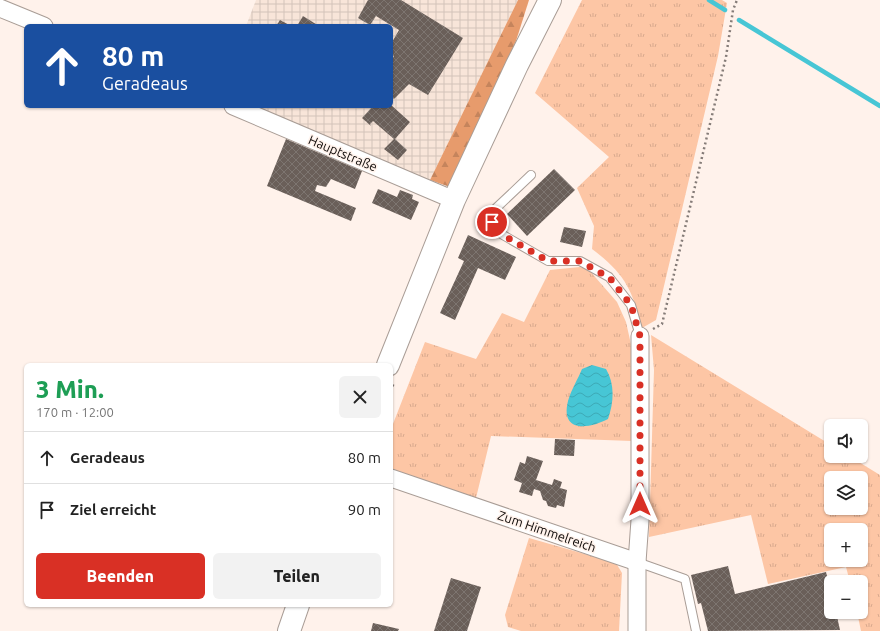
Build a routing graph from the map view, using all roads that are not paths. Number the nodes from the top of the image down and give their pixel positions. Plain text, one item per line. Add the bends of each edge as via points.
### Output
1 (550, 0) edge
2 (0, 8) edge
3 (39, 24) edge
4 (238, 108) edge
5 (531, 175) dead end
6 (454, 200) junction
7 (640, 336) joint
8 (389, 363) edge
9 (393, 479) edge
10 (637, 562) junction
11 (297, 607) edge
12 (289, 631) edge
13 (637, 631) edge
14 (696, 631) edge

1 - 6 main road
2 - 3 street
4 - 6 street, Hauptstraße
5 - 7 lane via 493,211 492,222 496,231 548,261 580,261 609,277 631,305
6 - 8 main road
7 - 10 street via 640,520
9 - 10 street, Zum Himmelreich
10 - 13 street
10 - 14 lane via 685,579
11 - 12 main road

